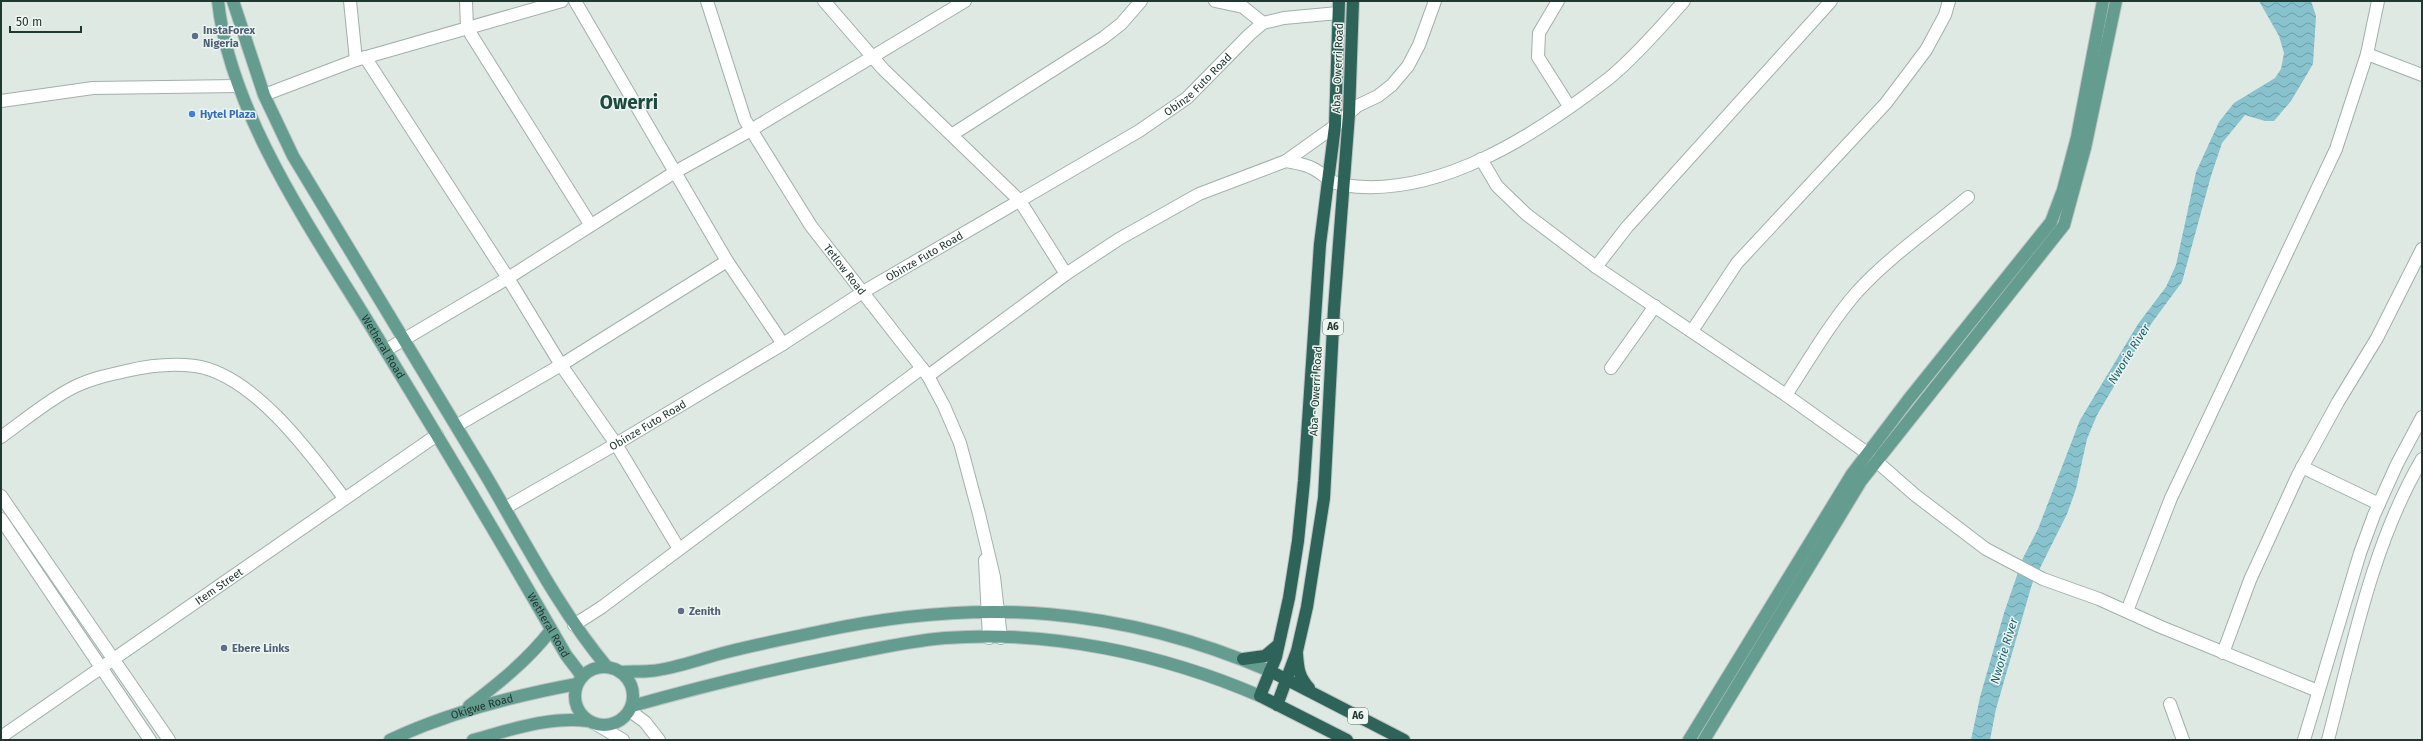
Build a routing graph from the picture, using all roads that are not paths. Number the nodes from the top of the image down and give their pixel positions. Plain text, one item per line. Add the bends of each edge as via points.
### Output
1 (218, 1) edge
2 (233, 1) edge
3 (350, 1) edge
4 (466, 1) edge
5 (562, 1) edge
6 (575, 1) edge
7 (706, 1) edge
8 (824, 1) edge
9 (965, 1) edge
10 (1141, 1) edge
11 (1215, 1) edge
12 (1354, 1) edge
13 (1435, 1) edge
14 (1558, 1) edge
15 (1684, 1) edge
16 (1949, 1) edge
17 (2103, 1) edge
18 (2116, 1) edge
19 (2378, 1) edge
20 (1235, 2) edge
21 (1829, 2) edge
22 (1338, 7) edge
23 (1263, 23) junction
24 (467, 28) junction
25 (2367, 54) junction
26 (872, 57) junction
27 (361, 58) junction
28 (2422, 75) edge
29 (238, 86) junction
30 (264, 95) junction
31 (1, 101) edge
32 (1569, 106) junction
33 (1349, 114) junction
34 (1335, 126) junction
35 (751, 130) junction
36 (953, 134) junction
37 (1481, 159) junction
38 (1286, 161) junction
39 (675, 172) junction
40 (1329, 182) junction
41 (1343, 185) junction
42 (1968, 198) dead end
43 (1020, 201) junction
44 (590, 224) junction
45 (2422, 249) edge
46 (727, 261) junction
47 (1596, 267) junction
48 (1066, 274) junction
49 (508, 278) junction
50 (863, 292) junction
51 (1655, 306) junction
52 (1692, 331) junction
53 (403, 339) junction
54 (783, 344) junction
55 (386, 350) junction
56 (561, 365) junction
57 (1611, 368) dead end
58 (925, 372) junction
59 (1786, 394) junction
60 (2422, 418) edge
61 (456, 426) junction
62 (437, 435) junction
63 (1, 437) edge
64 (616, 444) junction
65 (1871, 458) junction
66 (2422, 459) edge
67 (2397, 464) junction
68 (2302, 467) junction
69 (2418, 475) edge
70 (1, 496) edge
71 (344, 498) junction
72 (2379, 504) junction
73 (505, 508) junction
74 (1, 519) edge
75 (679, 549) junction
76 (993, 611) junction
77 (2127, 611) junction
78 (574, 625) junction
79 (552, 630) junction
80 (989, 638) junction
81 (1001, 638) junction
82 (1278, 645) junction
83 (1297, 651) junction
84 (2223, 652) junction
85 (1243, 659) junction
86 (114, 661) junction
87 (607, 667) junction
88 (102, 669) junction
89 (1270, 671) junction
90 (620, 672) junction
91 (1287, 678) junction
92 (579, 680) junction
93 (1311, 691) junction
94 (2318, 691) junction
95 (1260, 696) junction
96 (2170, 704) dead end
97 (1277, 705) junction
98 (631, 708) junction
99 (463, 711) junction
100 (592, 723) junction
101 (1, 737) edge
102 (150, 740) edge
103 (169, 740) edge
104 (390, 740) edge
105 (473, 740) edge
106 (623, 740) edge
107 (659, 740) edge
108 (1347, 740) edge
109 (1404, 740) edge
110 (1689, 740) edge
111 (1704, 740) edge
112 (2183, 740) edge
113 (2304, 740) edge
114 (2328, 740) edge

1 - 29 main road, Wetheral Road via 226,49
2 - 30 main road, Wetheral Road
3 - 27 street
4 - 24 street
5 - 24 street
6 - 39 street
7 - 35 street, Tetlow Road via 745,120
8 - 26 street
9 - 26 street
10 - 36 street via 1121,24 1103,38
11 - 20 street
12 - 33 highway, Aba - Owerri Road / A6
13 - 33 street via 1419,45 1408,66 1392,85 1378,96 1357,106
14 - 32 street via 1539,33 1538,57
15 - 32 street via 1609,78
16 - 52 street via 1945,15 1926,50 1886,103 1736,263
17 - 65 main road via 2077,137 2064,190 2051,222
18 - 65 main road via 2085,148 2064,225 2049,247
19 - 25 street
20 - 23 street
21 - 47 street via 1627,228
22 - 23 street, Obinze Futo Road
22 - 34 highway, Aba - Owerri Road / A6
23 - 43 street, Obinze Futo Road via 1187,98 1139,131
24 - 27 street
24 - 44 street
25 - 28 street
25 - 77 street via 2336,149 2171,498
26 - 35 street
26 - 36 street
27 - 30 street
27 - 49 street
29 - 31 street via 93,88
29 - 55 main road, Wetheral Road via 288,189
30 - 53 main road, Wetheral Road via 293,156
32 - 37 street via 1531,132
33 - 34 street
33 - 41 highway, Aba - Owerri Road / A6
34 - 38 street
34 - 40 highway, Aba - Owerri Road / A6
35 - 39 street
35 - 50 street, Tetlow Road via 811,226
36 - 43 street
37 - 41 street via 1458,171 1411,184
37 - 47 street via 1497,186 1511,201
38 - 40 street via 1315,169
38 - 48 street via 1199,194 1119,239
39 - 44 street
39 - 46 street
40 - 41 street
40 - 82 highway, Aba - Owerri Road / A6 via 1320,244 1298,541
41 - 83 highway, Aba - Owerri Road / A6 via 1324,498
42 - 59 street via 1883,268 1858,292 1840,314
43 - 48 street
43 - 50 street, Obinze Futo Road
44 - 49 street
45 - 68 street via 2377,338
46 - 54 street
46 - 56 street
47 - 51 street
48 - 58 street
49 - 53 street
49 - 56 street
50 - 54 street, Obinze Futo Road
50 - 58 street, Tetlow Road
51 - 52 street
51 - 57 street
52 - 59 street
53 - 55 street
53 - 61 main road, Wetheral Road
54 - 64 street, Obinze Futo Road
55 - 62 main road, Wetheral Road
56 - 61 street
56 - 64 street
58 - 75 street
58 - 76 street, Tetlow Road via 960,443 984,536
59 - 65 street
60 - 67 street
61 - 73 main road, Wetheral Road
62 - 71 street, Item Street
62 - 79 main road, Wetheral Road
63 - 71 street via 74,387 102,376 142,367 196,366 228,378 257,399 306,446
64 - 73 street, Obinze Futo Road
64 - 75 street
65 - 77 street via 1951,523 2011,564
65 - 110 main road via 1812,538
65 - 111 main road
66 - 69 street
67 - 69 street
67 - 72 street
68 - 72 street
68 - 84 street via 2250,580
69 - 114 street via 2390,526 2372,572
70 - 86 street
71 - 86 street, Item Street
72 - 94 street via 2360,553
73 - 78 main road, Wetheral Road
74 - 88 street
75 - 78 street
76 - 80 street
76 - 81 street
76 - 85 main road via 1074,616 1117,624 1201,644
76 - 90 main road via 880,620 726,652 651,671
77 - 84 street
78 - 87 main road, Wetheral Road
79 - 92 main road, Wetheral Road
79 - 99 main road via 536,650 507,677
80 - 81 main road
80 - 98 main road via 944,638 870,649 743,675
81 - 95 main road via 1054,641 1149,658 1203,673
82 - 85 highway via 1265,656
82 - 89 highway, Aba - Owerri Road / A6
83 - 91 highway, Aba - Owerri Road / A6
83 - 93 highway, A6 via 1301,679
84 - 94 street
85 - 89 main road
86 - 88 street, Item Street
86 - 103 street
87 - 90 main road
87 - 92 main road via 598,667
88 - 101 street, Item Street
88 - 102 street
89 - 91 highway, A6
89 - 95 highway, Aba - Owerri Road / A6
90 - 98 main road via 630,683
91 - 93 highway, A6
91 - 97 highway, Aba - Owerri Road / A6
92 - 99 main road, Okigwe Road
92 - 100 main road via 575,703 579,712
93 - 109 highway, A6
94 - 113 street
95 - 97 highway, A6
96 - 112 street
97 - 108 highway, A6
98 - 100 main road via 622,720 609,725
98 - 107 street
99 - 104 main road, Okigwe Road via 422,725
100 - 105 main road via 563,720 522,727
100 - 106 street

